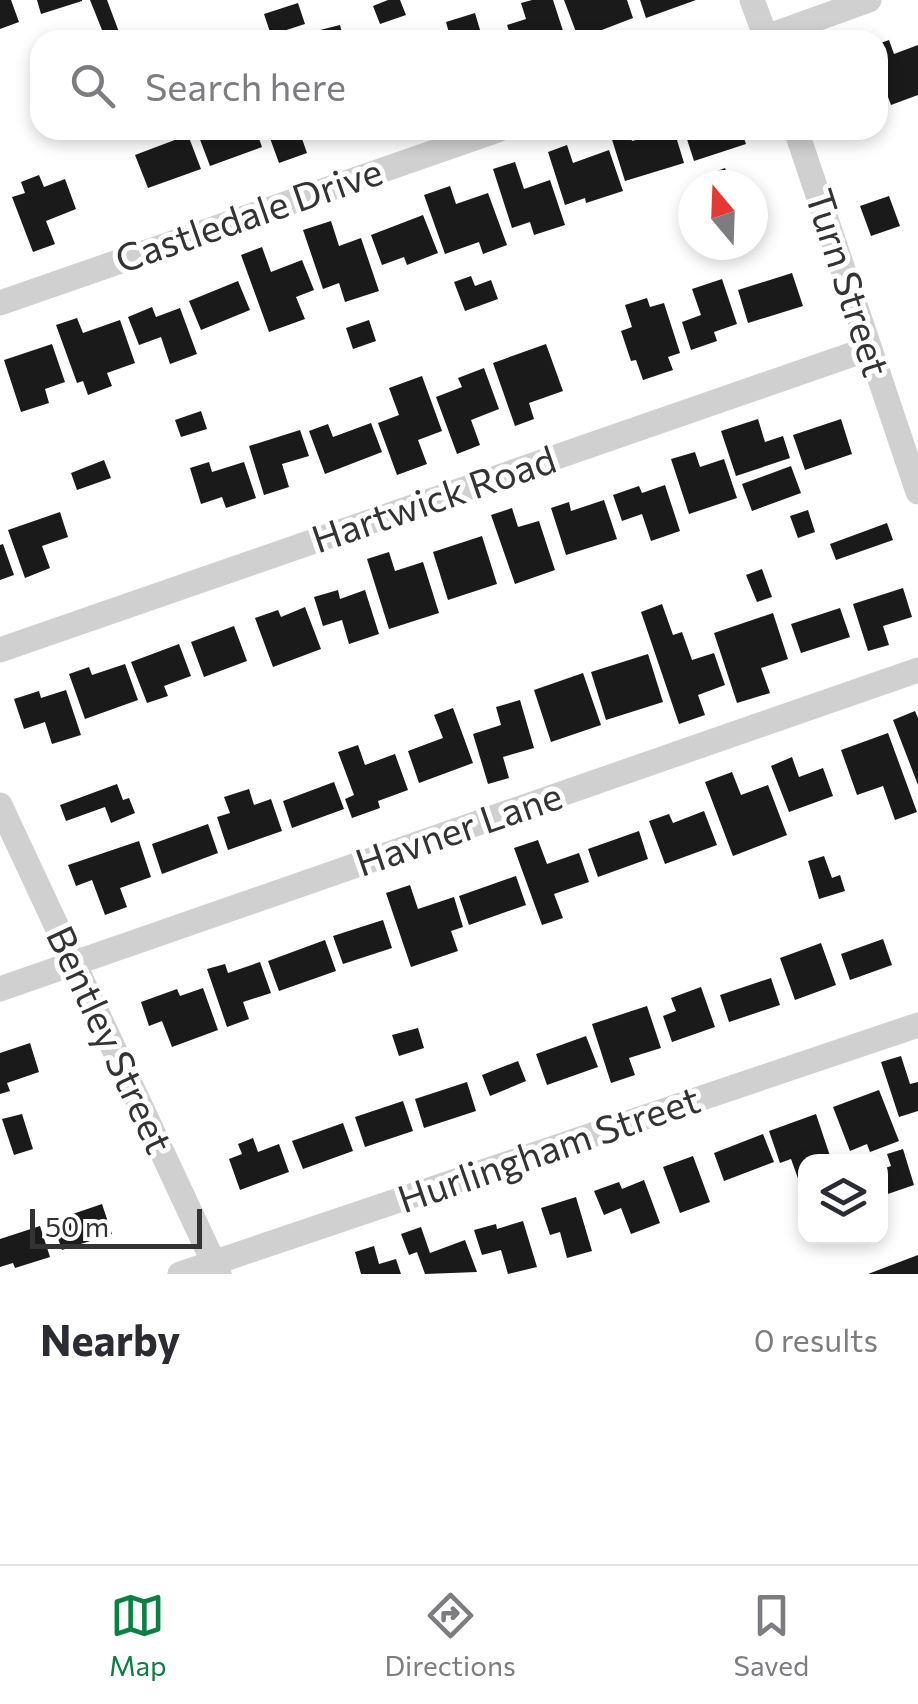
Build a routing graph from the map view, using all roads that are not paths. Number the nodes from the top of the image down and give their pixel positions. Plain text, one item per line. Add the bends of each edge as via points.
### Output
1 (752, 0) edge
2 (869, 0) edge
3 (761, 30) edge
4 (788, 30) edge
5 (469, 140) edge
6 (799, 140) edge
7 (0, 303) edge
8 (868, 349) junction
9 (918, 492) edge
10 (0, 650) edge
11 (918, 670) edge
12 (0, 805) edge
13 (73, 964) junction
14 (0, 989) edge
15 (918, 1026) edge
16 (216, 1268) edge
17 (180, 1274) edge

1 - 3 street
2 - 4 street
5 - 7 street, Castledale Drive
6 - 8 street, Turn Street
8 - 9 street, Turn Street
8 - 10 street, Hartwick Road
11 - 13 street, Havner Lane
12 - 13 street, Bentley Street
13 - 14 street, Havner Lane
13 - 16 street, Bentley Street
15 - 16 street, Hurlingham Street
16 - 17 street, Hurlingham Street

